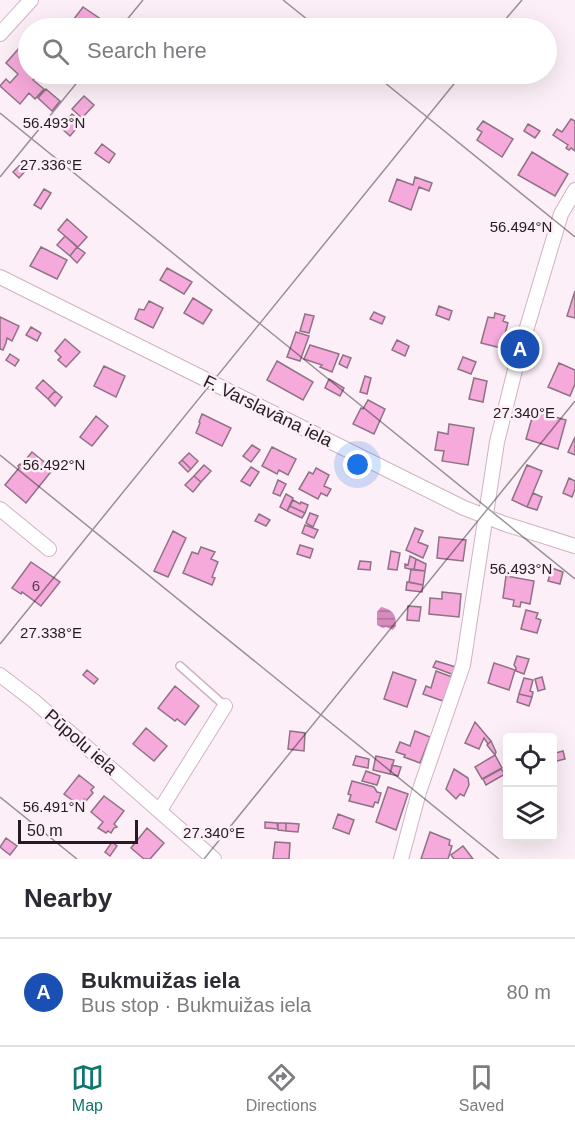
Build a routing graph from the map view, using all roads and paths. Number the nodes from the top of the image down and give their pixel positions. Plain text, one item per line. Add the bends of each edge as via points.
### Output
1 (31, 0) edge
2 (0, 34) edge
3 (575, 190) edge
4 (0, 277) edge
5 (0, 510) edge
6 (486, 516) junction
7 (575, 546) edge
8 (49, 549) dead end
9 (180, 666) dead end
10 (0, 675) edge
11 (225, 706) joint
12 (160, 810) junction
13 (214, 859) edge
14 (401, 859) edge

1 - 2 street
3 - 6 street via 561,214 519,354 497,442
4 - 6 street, F. Varslavāna iela
5 - 8 street
6 - 7 street, F. Varslavāna iela
6 - 14 street via 463,665 419,792
9 - 11 lane
10 - 12 street, Pūpolu iela
11 - 12 street
12 - 13 street, Pūpolu iela

